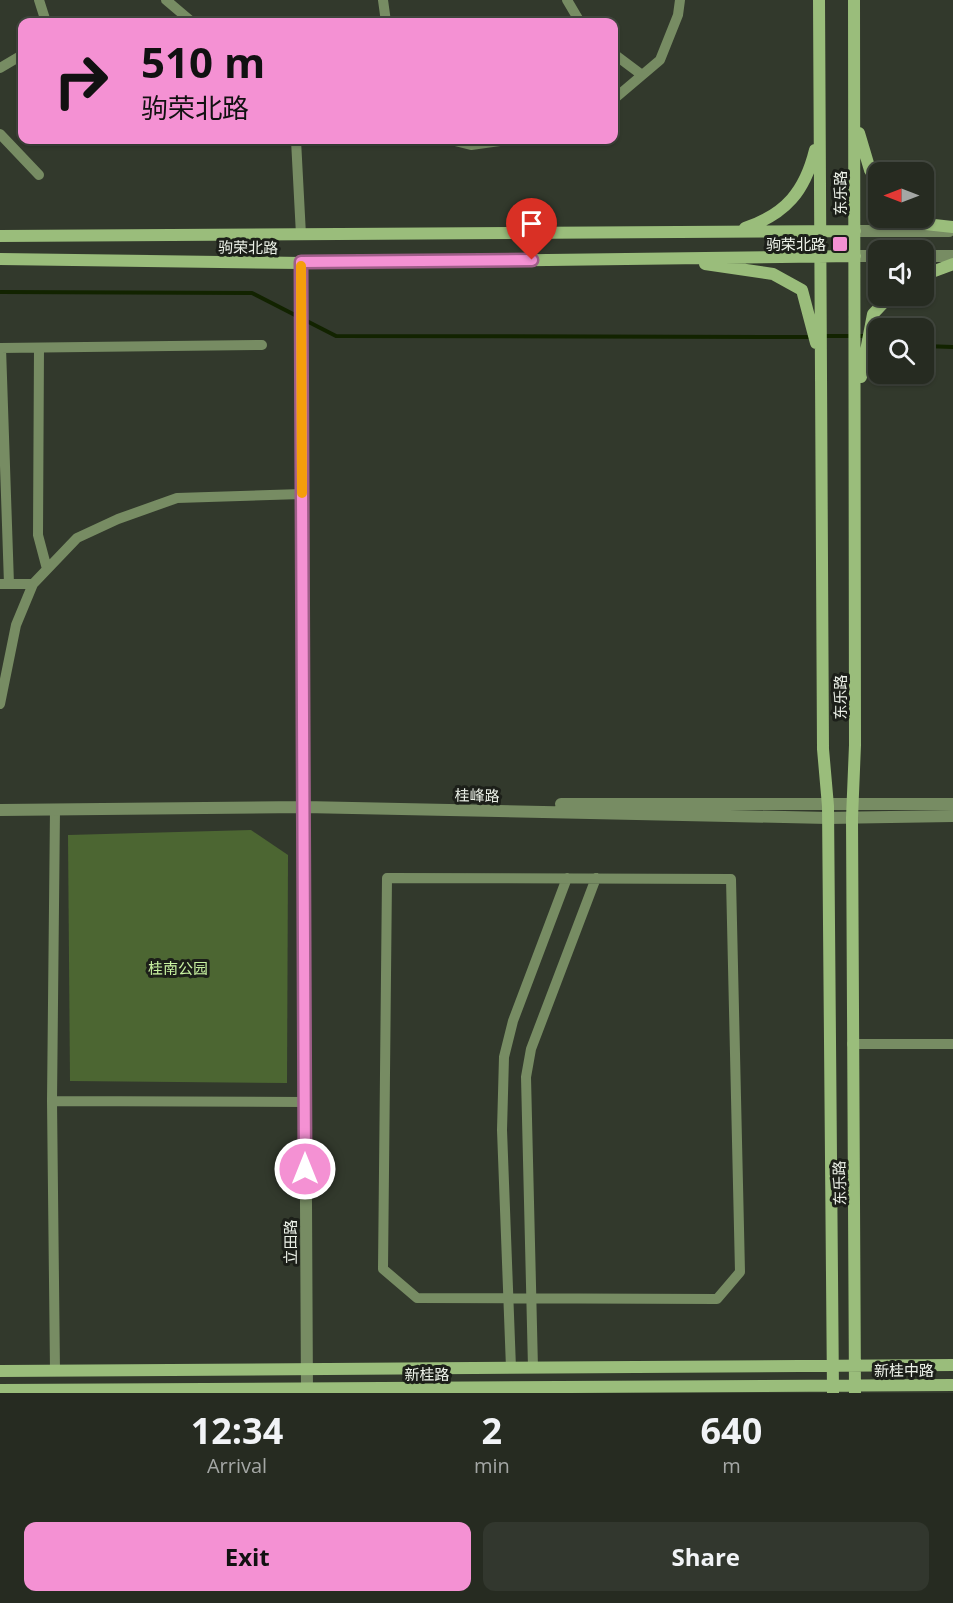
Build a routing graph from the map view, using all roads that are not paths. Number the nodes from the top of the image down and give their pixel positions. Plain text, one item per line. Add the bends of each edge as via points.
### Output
1 (39, 0) edge
2 (166, 0) edge
3 (383, 0) edge
4 (567, 0) edge
5 (680, 0) edge
6 (819, 0) edge
7 (854, 0) edge
8 (45, 18) edge
9 (187, 18) edge
10 (385, 18) edge
11 (578, 18) edge
12 (618, 57) edge
13 (18, 58) edge
14 (0, 68) edge
15 (642, 75) junction
16 (618, 96) edge
17 (855, 117) junction
18 (820, 128) junction
19 (0, 134) edge
20 (296, 144) edge
21 (12, 146) junction
22 (0, 148) edge
23 (868, 163) edge
24 (39, 176) dead end
25 (934, 226) edge
26 (953, 229) edge
27 (820, 231) junction
28 (855, 231) junction
29 (735, 232) junction
30 (301, 235) junction
31 (0, 236) edge
32 (820, 256) junction
33 (855, 256) junction
34 (868, 256) edge
35 (934, 256) edge
36 (953, 256) edge
37 (672, 258) junction
38 (0, 259) edge
39 (301, 262) junction
40 (953, 264) edge
41 (934, 271) edge
42 (881, 306) edge
43 (817, 328) junction
44 (861, 344) junction
45 (262, 345) dead end
46 (1, 348) edge
47 (39, 348) junction
48 (302, 494) junction
49 (47, 570) junction
50 (5, 584) edge
51 (33, 584) junction
52 (0, 704) edge
53 (0, 804) edge
54 (953, 804) edge
55 (304, 805) junction
56 (853, 805) junction
57 (0, 810) edge
58 (55, 810) junction
59 (828, 812) junction
60 (953, 816) edge
61 (852, 818) junction
62 (567, 879) junction
63 (596, 879) junction
64 (852, 1044) junction
65 (953, 1044) edge
66 (52, 1101) junction
67 (305, 1102) junction
68 (531, 1300) junction
69 (509, 1301) junction
70 (953, 1365) edge
71 (855, 1366) junction
72 (833, 1367) junction
73 (511, 1368) junction
74 (533, 1368) junction
75 (305, 1370) junction
76 (0, 1371) edge
77 (55, 1371) junction
78 (953, 1385) edge
79 (833, 1389) edge
80 (855, 1389) edge
81 (0, 1390) edge
82 (521, 1390) edge
83 (307, 1391) edge

1 - 8 street
2 - 9 street
3 - 10 street
4 - 11 street
5 - 15 street via 660,60
6 - 18 main road, 东乐路
7 - 17 main road, 东乐路
12 - 15 street
13 - 14 street
15 - 16 street
17 - 23 main road
17 - 28 main road, 东乐路
18 - 27 main road, 东乐路
18 - 29 main road via 808,177 790,200 771,219
19 - 21 street
20 - 30 street
21 - 22 street
21 - 24 street
25 - 26 main road
26 - 28 street
27 - 28 main road
27 - 29 main road
27 - 32 main road, 东乐路
28 - 33 main road, 东乐路
29 - 30 main road
30 - 31 main road
32 - 33 main road, 驹荣北路
32 - 37 main road, 驹荣北路
32 - 43 main road, 东乐路
33 - 34 street
33 - 44 main road, 东乐路 via 855,328
35 - 36 street
37 - 39 main road, 驹荣北路
37 - 43 main road via 772,274 802,290
38 - 39 main road, 驹荣北路
39 - 48 street, 立田路
40 - 41 main road
42 - 44 main road via 873,314 871,328
43 - 59 main road, 东乐路 via 821,361 823,748
44 - 56 main road, 东乐路 via 855,418
45 - 47 street
46 - 47 street
46 - 50 street
47 - 49 street via 38,535
48 - 49 street via 177,498 77,538
48 - 55 street, 立田路
49 - 51 street
50 - 51 street
51 - 52 street via 16,625
53 - 55 street
54 - 56 street
55 - 58 street, 桂峰路
55 - 59 street, 桂峰路
55 - 67 street, 立田路
56 - 59 street
56 - 61 main road, 东乐路
57 - 58 street, 桂峰路
58 - 66 street
59 - 61 street, 桂峰路
59 - 72 main road, 东乐路
60 - 61 street, 桂峰路
61 - 64 main road, 东乐路
62 - 63 street
62 - 69 street via 513,1021 504,1057 502,1130
62 - 69 street via 387,878 383,1269 417,1298
63 - 68 street via 531,1049 526,1077
63 - 68 street via 731,879 740,1272 717,1299
64 - 65 street
64 - 71 main road, 东乐路
66 - 67 street
66 - 77 street
67 - 75 street, 立田路
68 - 69 street
68 - 74 street
69 - 73 street
70 - 71 main road, 新桂中路
71 - 72 main road, 新桂中路
71 - 80 main road, 东乐路
72 - 74 main road, 新桂中路
72 - 79 main road, 东乐路
73 - 74 main road, 新桂中路
73 - 75 main road, 新桂中路
75 - 77 main road, 新桂中路
75 - 83 street, 立田路
76 - 77 main road, 新桂中路
78 - 80 main road, 新桂中路
79 - 80 main road, 新桂路
79 - 82 main road, 新桂路
81 - 83 main road, 新桂路
82 - 83 main road, 新桂路

